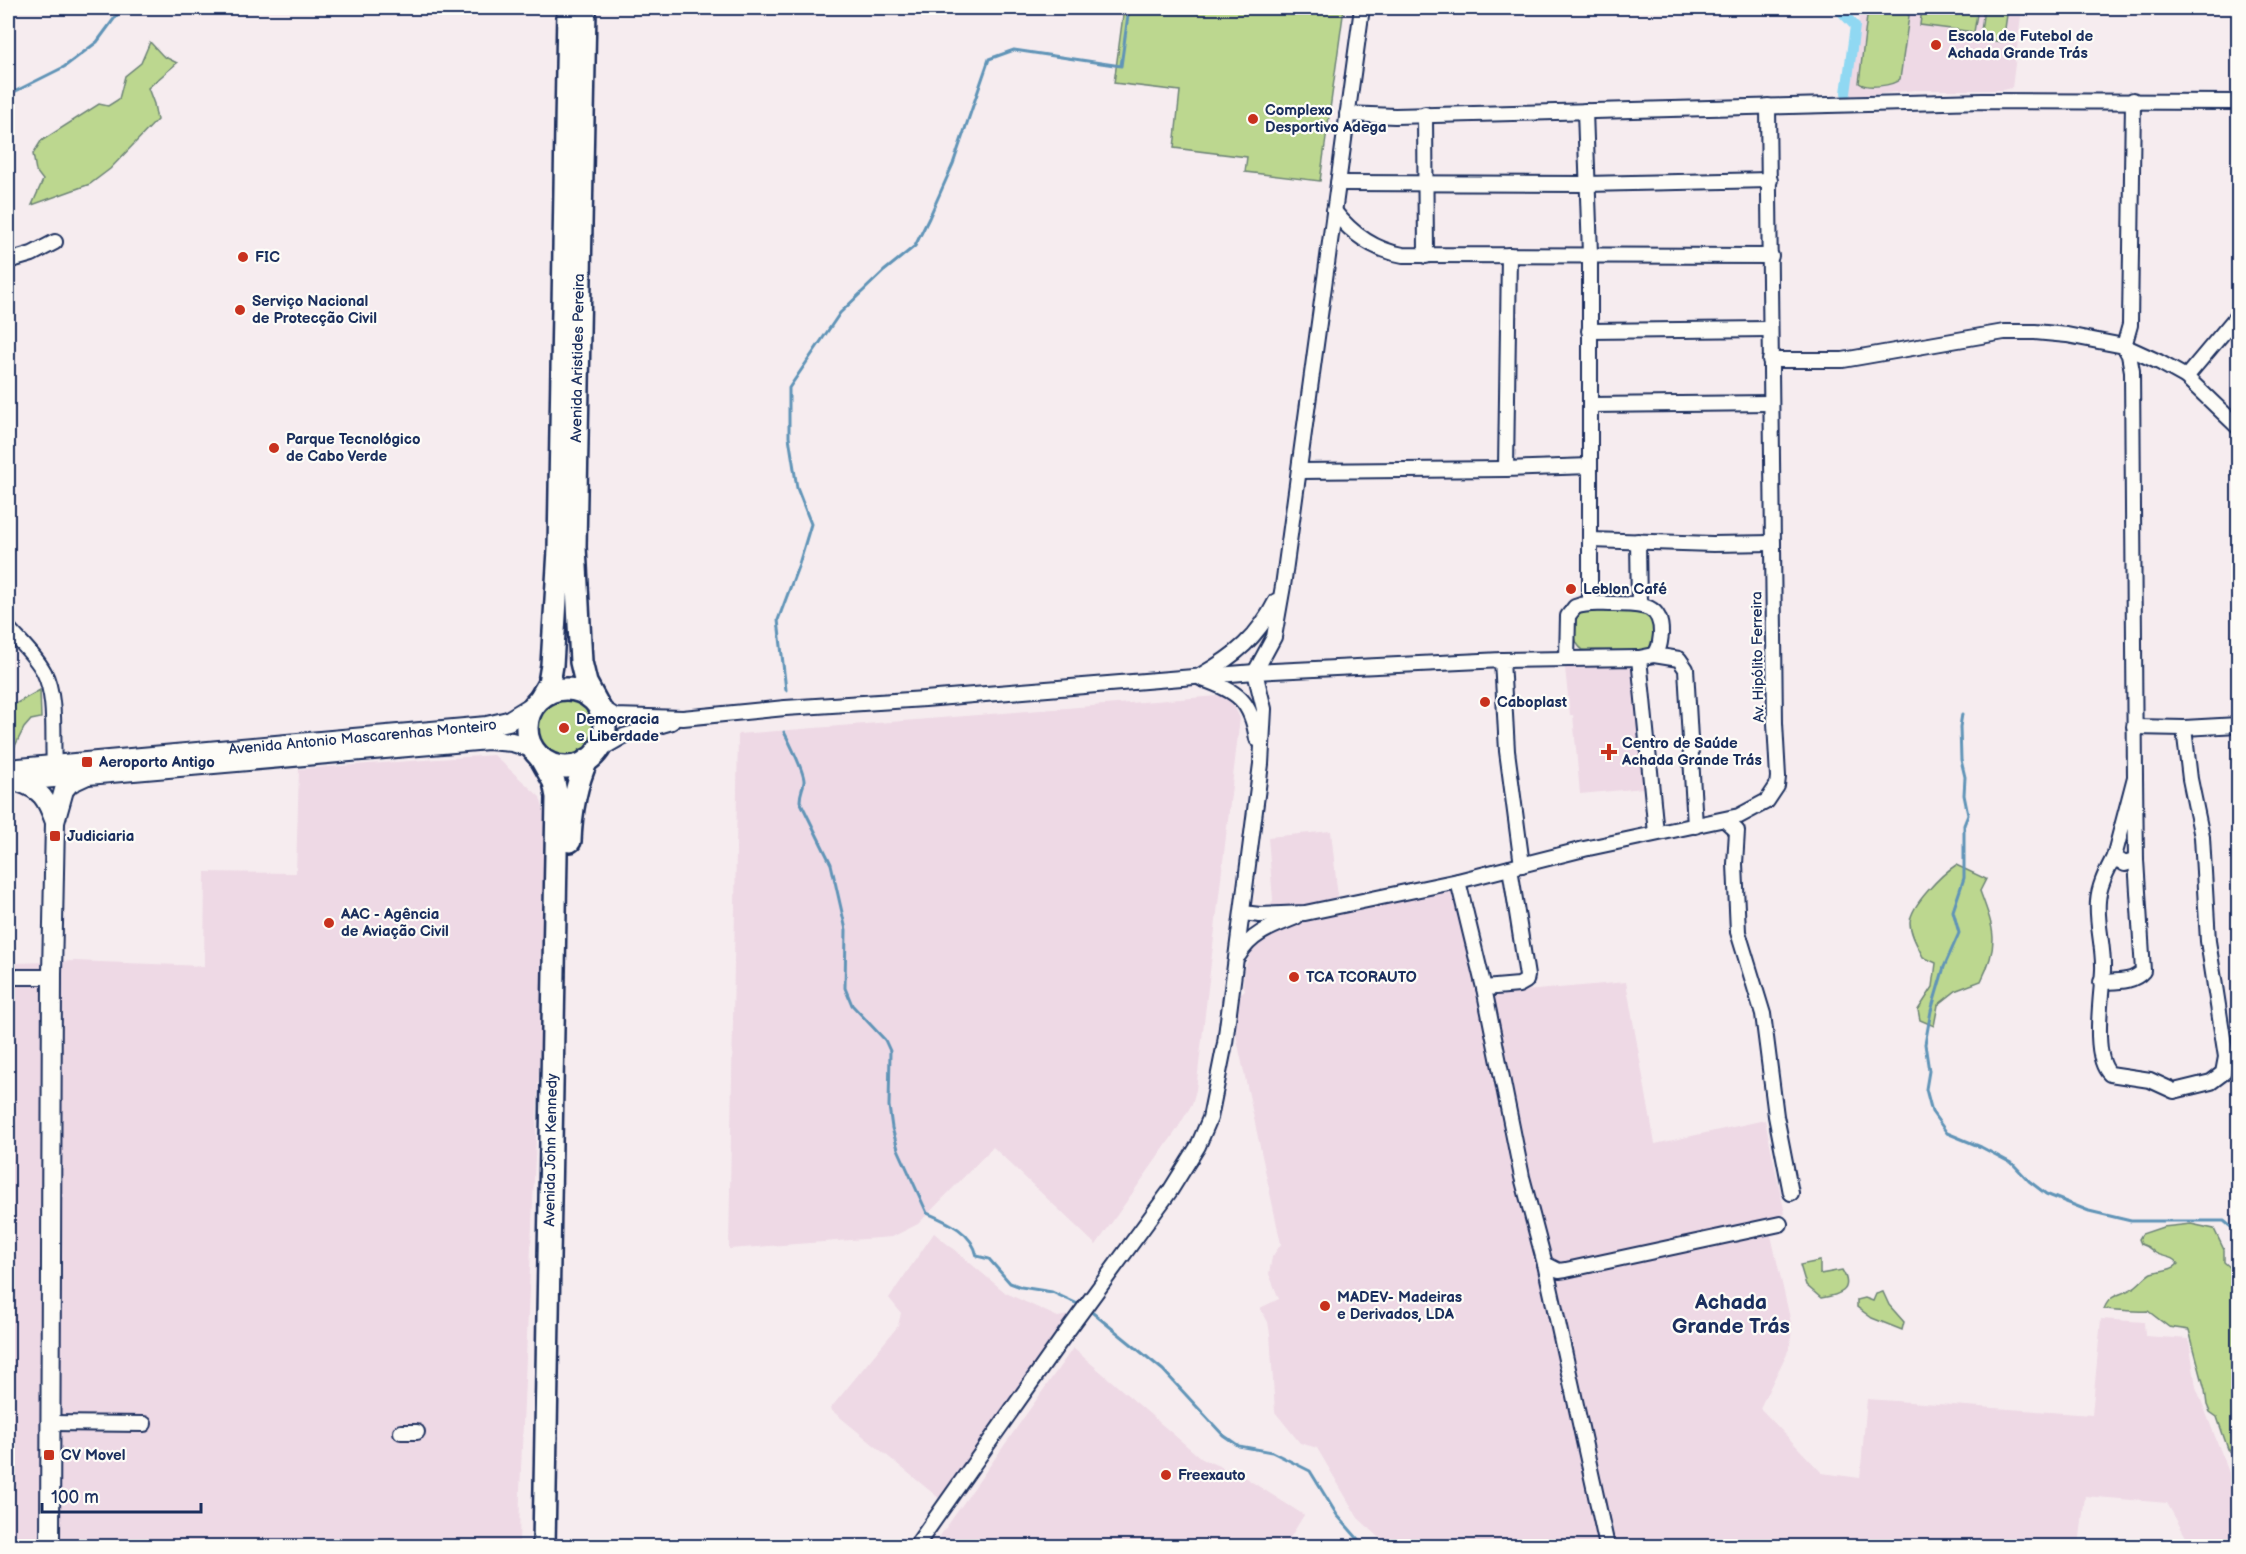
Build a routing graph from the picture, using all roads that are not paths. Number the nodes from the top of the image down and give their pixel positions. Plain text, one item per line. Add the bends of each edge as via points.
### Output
1 (568, 8) edge
2 (585, 8) edge
3 (1362, 8) edge
4 (2133, 100) junction
5 (2238, 102) edge
6 (1768, 106) junction
7 (1585, 111) junction
8 (1347, 114) junction
9 (1425, 114) junction
10 (1770, 180) junction
11 (1338, 183) junction
12 (1425, 184) junction
13 (1586, 184) junction
14 (1334, 211) junction
15 (55, 242) dead end
16 (1590, 254) junction
17 (1509, 255) junction
18 (1426, 256) junction
19 (1771, 256) junction
20 (8, 261) edge
21 (2236, 323) edge
22 (1769, 329) junction
23 (1589, 331) junction
24 (2124, 346) junction
25 (1770, 360) junction
26 (2186, 376) junction
27 (1771, 403) junction
28 (1590, 405) junction
29 (2238, 427) edge
30 (1590, 466) junction
31 (1506, 469) junction
32 (1300, 471) junction
33 (1591, 540) junction
34 (1638, 541) junction
35 (1773, 543) junction
36 (1283, 586) junction
37 (1590, 603) junction
38 (1639, 604) junction
39 (8, 628) edge
40 (1654, 655) junction
41 (1639, 658) junction
42 (1567, 659) junction
43 (1502, 660) junction
44 (1255, 672) junction
45 (1197, 678) junction
46 (537, 701) junction
47 (598, 705) junction
48 (682, 718) junction
49 (2238, 725) edge
50 (2134, 727) junction
51 (2184, 728) junction
52 (536, 752) junction
53 (592, 756) junction
54 (1261, 764) junction
55 (54, 765) junction
56 (85, 776) junction
57 (2135, 777) junction
58 (11, 778) edge
59 (1725, 820) junction
60 (55, 822) junction
61 (1695, 826) junction
62 (1656, 833) junction
63 (2114, 857) junction
64 (2136, 860) junction
65 (1516, 866) junction
66 (1458, 881) junction
67 (1243, 913) junction
68 (1305, 913) junction
69 (1235, 966) junction
70 (8, 977) edge
71 (52, 977) junction
72 (2101, 982) junction
73 (1484, 988) junction
74 (1791, 1193) dead end
75 (1780, 1224) dead end
76 (1545, 1264) junction
77 (50, 1423) junction
78 (144, 1424) dead end
79 (401, 1432) dead end
80 (417, 1432) dead end
81 (50, 1546) edge
82 (544, 1546) edge
83 (557, 1546) edge
84 (916, 1546) edge
85 (1607, 1546) edge

1 - 46 highway, Avenida Aristides Pereira via 559,550 552,665 549,683
2 - 47 highway, Avenida Aristides Pereira via 575,547 581,662 586,683
3 - 8 street
4 - 5 street
4 - 6 street
4 - 24 street via 2130,325
6 - 7 street
6 - 10 street, Av. Hipólito Ferreira
7 - 9 street
7 - 13 street
8 - 9 street
8 - 11 street
9 - 12 street
10 - 13 street
10 - 19 street, Av. Hipólito Ferreira
11 - 12 street
11 - 14 street
12 - 13 street
12 - 18 street
13 - 16 street
14 - 18 street via 1350,230 1369,243 1393,253
14 - 32 street
15 - 20 street
16 - 17 street
16 - 19 street
16 - 23 street
17 - 18 street
17 - 31 street
19 - 22 street, Av. Hipólito Ferreira
21 - 26 street
22 - 23 street
22 - 25 street, Av. Hipólito Ferreira
23 - 28 street
24 - 25 street via 2083,337 2004,332 1843,360
24 - 26 street
24 - 50 street via 2132,370
25 - 27 street, Av. Hipólito Ferreira
26 - 29 street
27 - 28 street
27 - 35 street, Av. Hipólito Ferreira
28 - 30 street
30 - 31 street
30 - 33 street
31 - 32 street
32 - 36 street
33 - 34 street
33 - 37 street
34 - 35 street
34 - 38 street
35 - 59 street, Av. Hipólito Ferreira via 1777,786 1767,801
36 - 44 street via 1274,637
36 - 45 street via 1249,642
37 - 38 street
37 - 42 street via 1575,607 1568,616
38 - 40 street via 1649,608 1660,621 1659,648
39 - 55 street via 39,664 48,683
40 - 41 street
40 - 61 street via 1679,659 1686,669
41 - 42 street
41 - 62 street
42 - 43 street
43 - 44 street
43 - 65 street
44 - 45 street
44 - 54 street via 1264,709
45 - 48 street
45 - 54 street via 1228,688 1248,707
46 - 47 highway via 552,691 571,689
46 - 52 highway via 526,726
46 - 55 main road, Avenida Antonio Mascarenhas Monteiro via 508,721 487,726
47 - 48 street via 615,716
47 - 53 highway via 605,730
48 - 53 street via 624,736
49 - 51 street
50 - 51 street
50 - 57 street
51 - 72 street via 2202,837 2208,941 2225,1044 2223,1073 2211,1082 2174,1091 2150,1080 2110,1074 2103,1065 2099,1035
52 - 53 highway via 550,764 563,767
52 - 56 main road, Avenida Antonio Mascarenhas Monteiro via 512,742 488,740
52 - 82 highway, Avenida John Kennedy via 554,782 557,797
53 - 83 highway, Avenida John Kennedy via 579,778 571,817
54 - 67 street
55 - 58 main road, Avenida Antonio Mascarenhas Monteiro
56 - 58 main road, Avenida Antonio Mascarenhas Monteiro
56 - 60 main road via 64,790
57 - 63 street
57 - 64 street
58 - 60 main road via 41,794
59 - 61 street, Av. Hipólito Ferreira
59 - 74 street via 1737,831 1738,932 1762,1014
60 - 71 main road
61 - 62 street, Av. Hipólito Ferreira
62 - 65 street, Av. Hipólito Ferreira
63 - 64 street via 2125,864
63 - 72 street via 2098,902
64 - 72 street via 2143,971 2130,979
65 - 66 street, Av. Hipólito Ferreira
65 - 73 street via 1526,981
66 - 68 street, Av. Hipólito Ferreira
66 - 73 street
67 - 68 street
67 - 69 street
68 - 69 street via 1258,934 1244,947
69 - 84 street via 1210,1118 1185,1168
70 - 71 street
71 - 77 main road
73 - 76 street via 1522,1177
75 - 76 street via 1566,1270
76 - 85 street
77 - 78 street
77 - 81 main road
79 - 80 street

